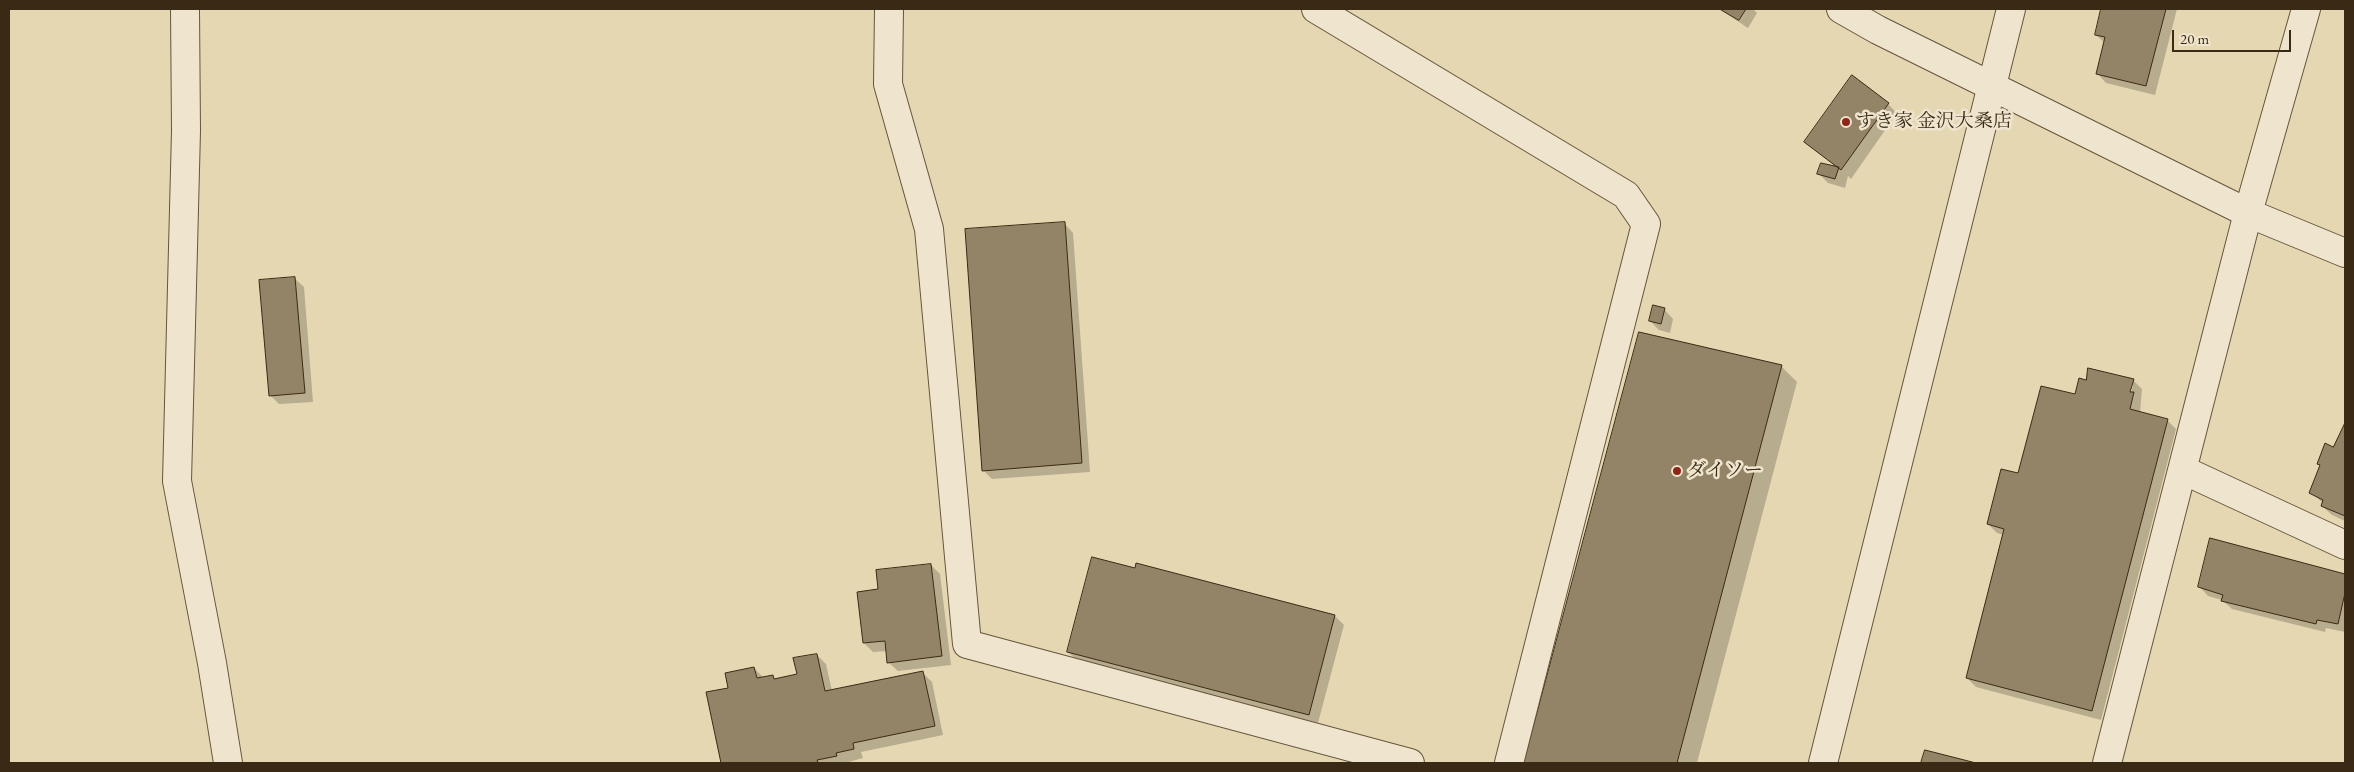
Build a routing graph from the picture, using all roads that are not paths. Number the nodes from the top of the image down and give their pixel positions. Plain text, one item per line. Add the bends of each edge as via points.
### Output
1 (185, 9) edge
2 (889, 9) edge
3 (1316, 9) edge
4 (1840, 9) edge
5 (2011, 9) edge
6 (2306, 9) edge
7 (1991, 84) junction
8 (2248, 212) junction
9 (2345, 253) edge
10 (2182, 470) junction
11 (2345, 545) edge
12 (228, 763) edge
13 (1410, 763) edge
14 (1509, 763) edge
15 (1823, 763) edge
16 (2108, 763) edge

1 - 12 street via 186,130 177,481
2 - 13 street via 888,84 929,229 967,644
3 - 14 street via 1626,195 1646,224
4 - 7 street
5 - 7 street
6 - 8 street
7 - 8 street
7 - 15 street
8 - 9 street
8 - 10 street
10 - 11 street
10 - 16 street

